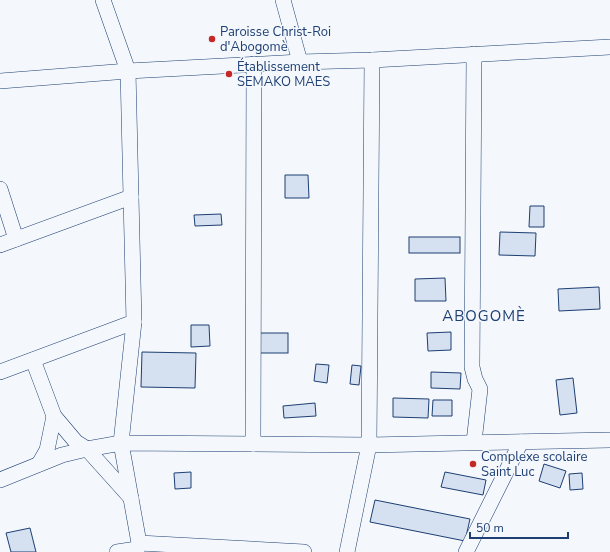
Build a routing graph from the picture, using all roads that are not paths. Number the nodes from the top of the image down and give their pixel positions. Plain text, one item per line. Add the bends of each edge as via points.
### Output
1 (103, 0) edge
2 (283, 0) edge
3 (610, 47) edge
4 (474, 54) junction
5 (372, 60) junction
6 (300, 62) junction
7 (254, 64) junction
8 (128, 71) junction
9 (0, 81) edge
10 (0, 189) edge
11 (131, 197) junction
12 (16, 239) junction
13 (0, 245) edge
14 (134, 322) junction
15 (32, 360) junction
16 (0, 372) edge
17 (54, 416) junction
18 (610, 440) edge
19 (474, 442) junction
20 (521, 442) junction
21 (121, 443) junction
22 (253, 444) junction
23 (369, 445) junction
24 (87, 449) junction
25 (39, 464) junction
26 (0, 480) edge
27 (131, 498) junction
28 (138, 548) edge
29 (117, 552) edge
30 (304, 552) edge
31 (348, 552) edge
32 (466, 552) edge

1 - 8 street
2 - 6 street
3 - 4 street
4 - 5 street
4 - 19 street via 472,367 480,389
5 - 6 street
5 - 23 street
6 - 7 street
7 - 8 street
7 - 22 street
8 - 9 street
8 - 11 street
10 - 12 street
11 - 12 street
11 - 14 street
12 - 13 street
14 - 15 street
14 - 21 street
15 - 16 street
15 - 17 street
17 - 24 street via 76,442
17 - 25 street via 47,450
18 - 20 street
19 - 20 street
19 - 23 street
20 - 32 street
21 - 22 street
21 - 24 street
21 - 27 street
22 - 23 street
23 - 31 street
24 - 25 street via 62,454
24 - 27 street
25 - 26 street
27 - 28 street
28 - 29 street
28 - 30 street

